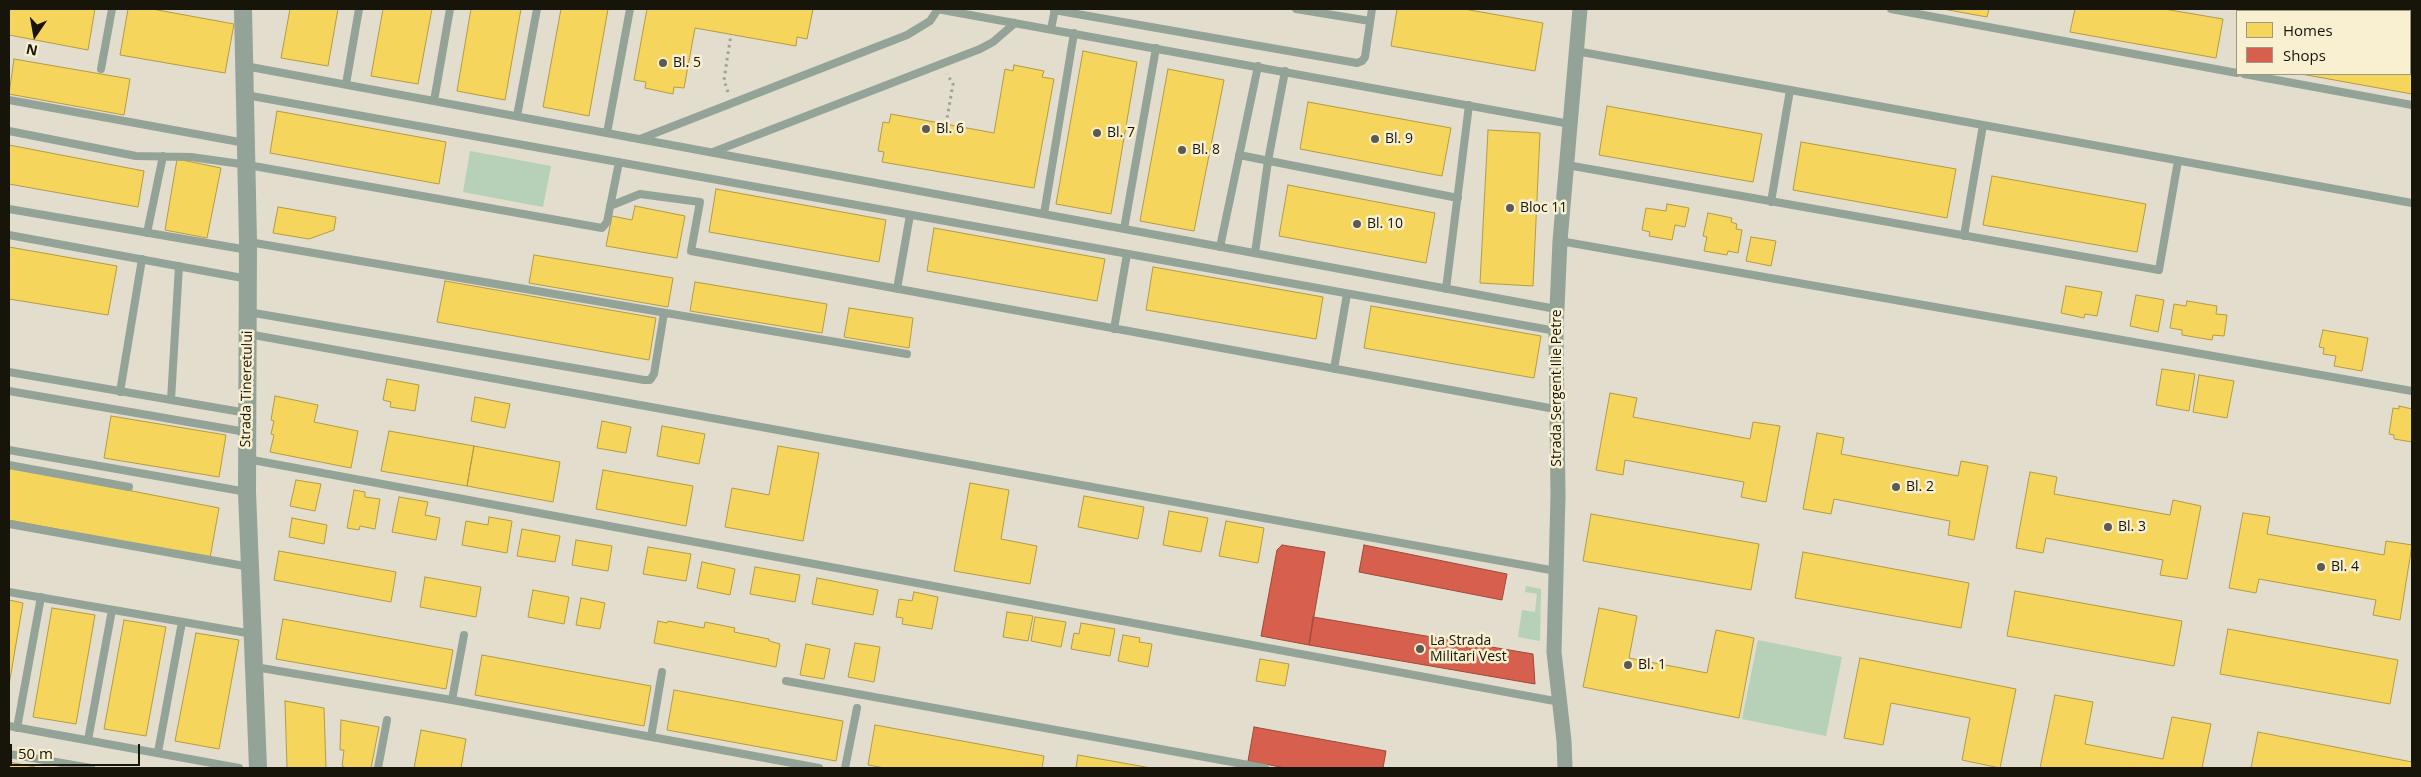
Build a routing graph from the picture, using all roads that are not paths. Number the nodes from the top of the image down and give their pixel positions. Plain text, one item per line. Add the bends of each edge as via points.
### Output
1 (112, 9) edge
2 (243, 9) edge
3 (359, 9) edge
4 (450, 9) edge
5 (538, 9) edge
6 (630, 9) edge
7 (937, 9) edge
8 (1296, 9) edge
9 (1372, 9) edge
10 (1580, 9) edge
11 (1891, 9) edge
12 (1054, 10) edge
13 (1370, 21) junction
14 (1015, 23) junction
15 (1051, 29) junction
16 (1074, 32) junction
17 (1156, 48) junction
18 (1576, 51) junction
19 (245, 66) junction
20 (1258, 66) junction
21 (101, 69) dead end
22 (1285, 71) junction
23 (2236, 72) edge
24 (2249, 75) edge
25 (346, 84) junction
26 (1790, 90) junction
27 (246, 95) junction
28 (9, 100) edge
29 (434, 101) junction
30 (1469, 105) junction
31 (2412, 105) edge
32 (517, 116) junction
33 (1570, 124) junction
34 (1983, 125) junction
35 (9, 131) edge
36 (606, 133) junction
37 (640, 139) junction
38 (247, 143) junction
39 (712, 152) junction
40 (1239, 155) junction
41 (163, 156) junction
42 (1268, 161) junction
43 (2178, 161) junction
44 (618, 162) junction
45 (1567, 165) junction
46 (248, 166) junction
47 (1458, 198) junction
48 (1771, 202) junction
49 (2412, 203) edge
50 (610, 206) junction
51 (9, 209) edge
52 (1044, 214) junction
53 (910, 215) junction
54 (1124, 229) junction
55 (147, 233) junction
56 (9, 236) edge
57 (1964, 236) junction
58 (1560, 241) junction
59 (248, 246) junction
60 (1220, 247) junction
61 (1255, 253) junction
62 (1128, 254) junction
63 (142, 259) junction
64 (179, 266) junction
65 (248, 279) junction
66 (898, 289) junction
67 (1446, 289) junction
68 (1347, 294) junction
69 (1556, 309) junction
70 (248, 312) junction
71 (664, 313) junction
72 (1114, 329) junction
73 (1556, 331) junction
74 (248, 334) junction
75 (907, 354) dead end
76 (1334, 369) junction
77 (9, 372) edge
78 (9, 391) edge
79 (2412, 391) edge
80 (120, 392) junction
81 (171, 400) junction
82 (1555, 409) junction
83 (247, 414) junction
84 (246, 432) junction
85 (9, 450) edge
86 (247, 459) junction
87 (9, 465) edge
88 (129, 486) dead end
89 (247, 492) junction
90 (9, 524) edge
91 (250, 566) junction
92 (1556, 571) junction
93 (9, 592) edge
94 (40, 598) junction
95 (112, 610) junction
96 (182, 622) junction
97 (253, 634) junction
98 (464, 634) dead end
99 (254, 666) junction
100 (662, 672) dead end
101 (786, 681) dead end
102 (452, 700) junction
103 (1560, 702) junction
104 (856, 708) dead end
105 (387, 720) dead end
106 (9, 726) edge
107 (17, 728) junction
108 (651, 737) junction
109 (88, 740) junction
110 (158, 752) junction
111 (9, 754) edge
112 (91, 768) edge
113 (239, 768) edge
114 (258, 768) edge
115 (378, 768) edge
116 (819, 768) edge
117 (845, 768) edge
118 (1265, 768) edge
119 (1565, 768) edge

1 - 21 lane
2 - 19 street, Strada Tineretului
3 - 25 lane
4 - 29 lane
5 - 32 lane
6 - 36 lane
7 - 14 lane
7 - 37 lane via 930,21 908,35
8 - 13 lane
9 - 13 lane
10 - 18 street, Strada Sergent Ilie Petre
11 - 23 lane
12 - 13 lane via 1357,63 1365,56
12 - 15 lane
14 - 15 lane
14 - 39 lane via 993,42
15 - 16 lane
16 - 17 lane
16 - 52 lane
17 - 20 lane
17 - 54 lane
18 - 26 lane
18 - 33 street, Strada Sergent Ilie Petre
19 - 25 lane
19 - 27 street, Strada Tineretului
20 - 22 lane
20 - 40 lane
22 - 30 lane
22 - 42 lane
24 - 31 lane
25 - 29 lane
26 - 34 lane
26 - 48 lane
27 - 38 street, Strada Tineretului
27 - 44 lane
28 - 38 lane
29 - 32 lane
30 - 33 lane
30 - 47 lane
32 - 36 lane
33 - 45 street, Strada Sergent Ilie Petre
34 - 43 lane
34 - 57 lane
35 - 41 lane via 136,156
36 - 37 lane
37 - 39 lane
38 - 46 street, Strada Tineretului
39 - 52 lane
40 - 42 lane
40 - 60 lane
41 - 46 lane
41 - 55 lane
42 - 47 lane
42 - 61 lane
43 - 49 lane
43 - 57 lane via 2159,270
44 - 50 lane
44 - 53 lane
45 - 48 lane
45 - 58 street, Strada Sergent Ilie Petre
46 - 50 lane via 592,227 602,228 607,222
46 - 59 street, Strada Tineretului
47 - 67 lane
48 - 57 lane
50 - 66 lane via 640,194 700,202 691,251
51 - 55 lane
52 - 54 lane
53 - 62 lane
53 - 66 lane
54 - 60 lane
55 - 59 lane
56 - 63 lane
58 - 69 street, Strada Sergent Ilie Petre
58 - 79 lane
59 - 65 street, Strada Tineretului
59 - 71 lane
60 - 61 lane
61 - 67 lane
62 - 68 lane
62 - 72 lane
63 - 64 lane
63 - 80 lane
64 - 65 lane
64 - 81 lane
65 - 70 street, Strada Tineretului
66 - 72 lane
67 - 69 lane
68 - 73 lane
68 - 76 lane
69 - 73 street, Strada Sergent Ilie Petre
70 - 71 lane via 644,380 650,380 654,374
70 - 74 street, Strada Tineretului
71 - 75 lane
72 - 76 lane
73 - 82 street, Strada Sergent Ilie Petre
74 - 83 street, Strada Tineretului
74 - 92 lane
76 - 82 lane
77 - 80 lane
78 - 84 lane
80 - 81 lane
81 - 83 lane
82 - 92 street, Strada Sergent Ilie Petre
83 - 84 street, Strada Tineretului
84 - 86 street, Strada Tineretului
85 - 89 lane
86 - 89 street, Strada Tineretului
86 - 103 lane
87 - 88 lane
89 - 91 street, Strada Tineretului
90 - 91 lane
91 - 97 street, Strada Tineretului
92 - 103 street, Strada Sergent Ilie Petre via 1554,652
93 - 94 lane
94 - 95 lane
94 - 107 lane
95 - 96 lane
95 - 109 lane
96 - 97 lane
96 - 110 lane
97 - 99 street, Strada Tineretului
98 - 102 lane
99 - 102 lane
99 - 114 street, Strada Tineretului
100 - 108 lane
101 - 118 lane
102 - 108 lane
103 - 119 street, Strada Sergent Ilie Petre
104 - 117 lane
105 - 115 lane
106 - 107 lane
107 - 109 lane
108 - 116 lane
109 - 110 lane
110 - 113 lane
111 - 112 lane

